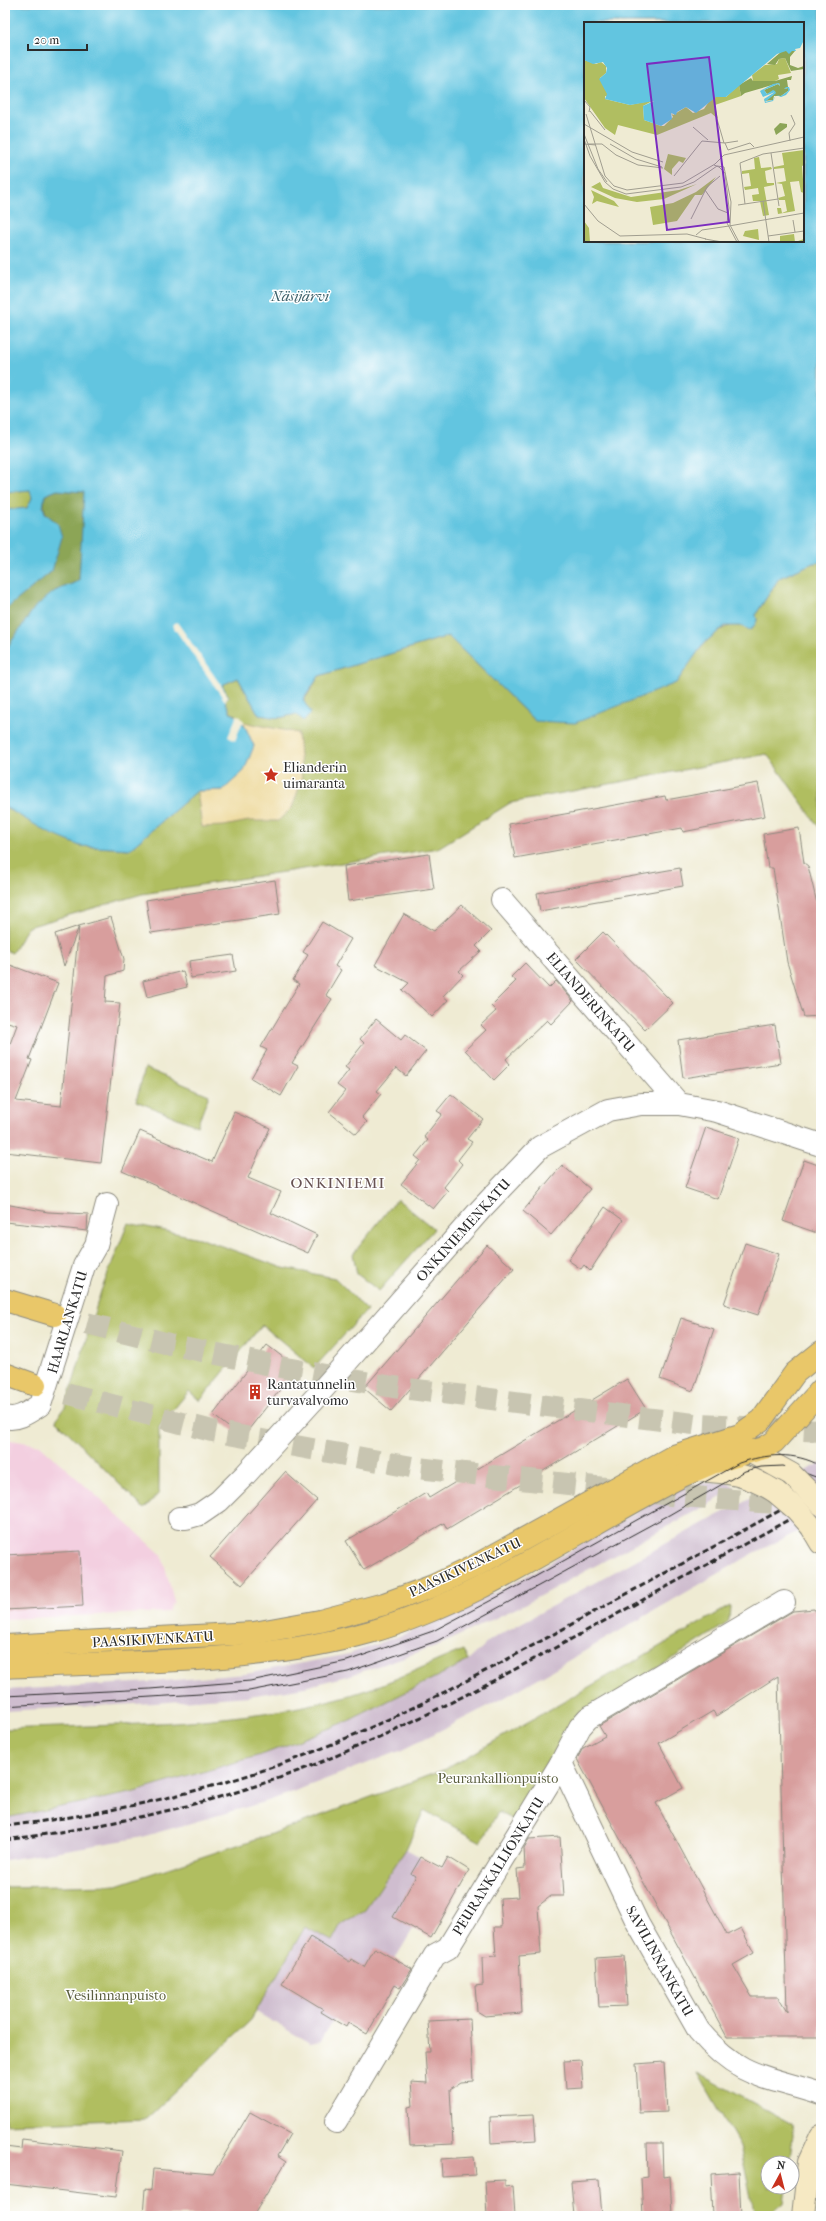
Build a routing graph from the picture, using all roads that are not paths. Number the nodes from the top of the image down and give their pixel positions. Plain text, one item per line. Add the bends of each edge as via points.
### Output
1 (502, 900) dead end
2 (679, 1104) junction
3 (821, 1145) edge
4 (107, 1204) dead end
5 (5, 1300) edge
6 (55, 1316) tunnel mouth
7 (821, 1352) edge
8 (5, 1374) edge
9 (35, 1384) tunnel mouth
10 (821, 1390) edge
11 (5, 1417) edge
12 (761, 1420) junction
13 (782, 1436) junction
14 (700, 1447) junction
15 (751, 1452) junction
16 (697, 1470) junction
17 (791, 1474) junction
18 (761, 1483) junction
19 (821, 1504) edge
20 (179, 1518) dead end
21 (816, 1534) edge
22 (784, 1602) dead end
23 (5, 1646) edge
24 (5, 1667) edge
25 (561, 1763) junction
26 (821, 2094) edge
27 (336, 2122) dead end
28 (821, 2136) edge
29 (803, 2216) edge

1 - 2 street, ELIANDERINKATU
2 - 3 street, ONKINIEMENKATU via 717,1111
2 - 20 street, ONKINIEMENKATU via 641,1104 608,1110 540,1147 481,1209 245,1475 219,1501 200,1514
4 - 11 street, HAARLANKATU via 100,1232 84,1266 40,1406 25,1415 10,1419
5 - 6 main road
7 - 12 main road, PAASIKIVENKATU via 795,1373
8 - 9 main road
10 - 13 main road, PAASIKIVENKATU
12 - 14 main road, PAASIKIVENKATU via 740,1435
12 - 15 main road
13 - 15 main road, PAASIKIVENKATU
13 - 17 main road via 781,1455
14 - 15 main road via 735,1448
14 - 23 main road, PAASIKIVENKATU via 674,1456 476,1566 432,1586 352,1613 254,1633
15 - 16 main road, PAASIKIVENKATU via 726,1458
15 - 17 main road
15 - 18 main road
16 - 18 main road via 740,1474
16 - 24 main road, PAASIKIVENKATU via 670,1482 482,1587 431,1610 371,1632 314,1645 248,1655
17 - 19 main road, bridge
18 - 21 main road, bridge via 796,1509
22 - 25 street, PEURANKALLIONKATU via 588,1718 580,1727
25 - 26 street, SAVILINNANKATU via 638,1924 699,2031 718,2052 744,2071
25 - 27 street, PEURANKALLIONKATU via 448,1948 435,1955
28 - 29 main road via 809,2162

